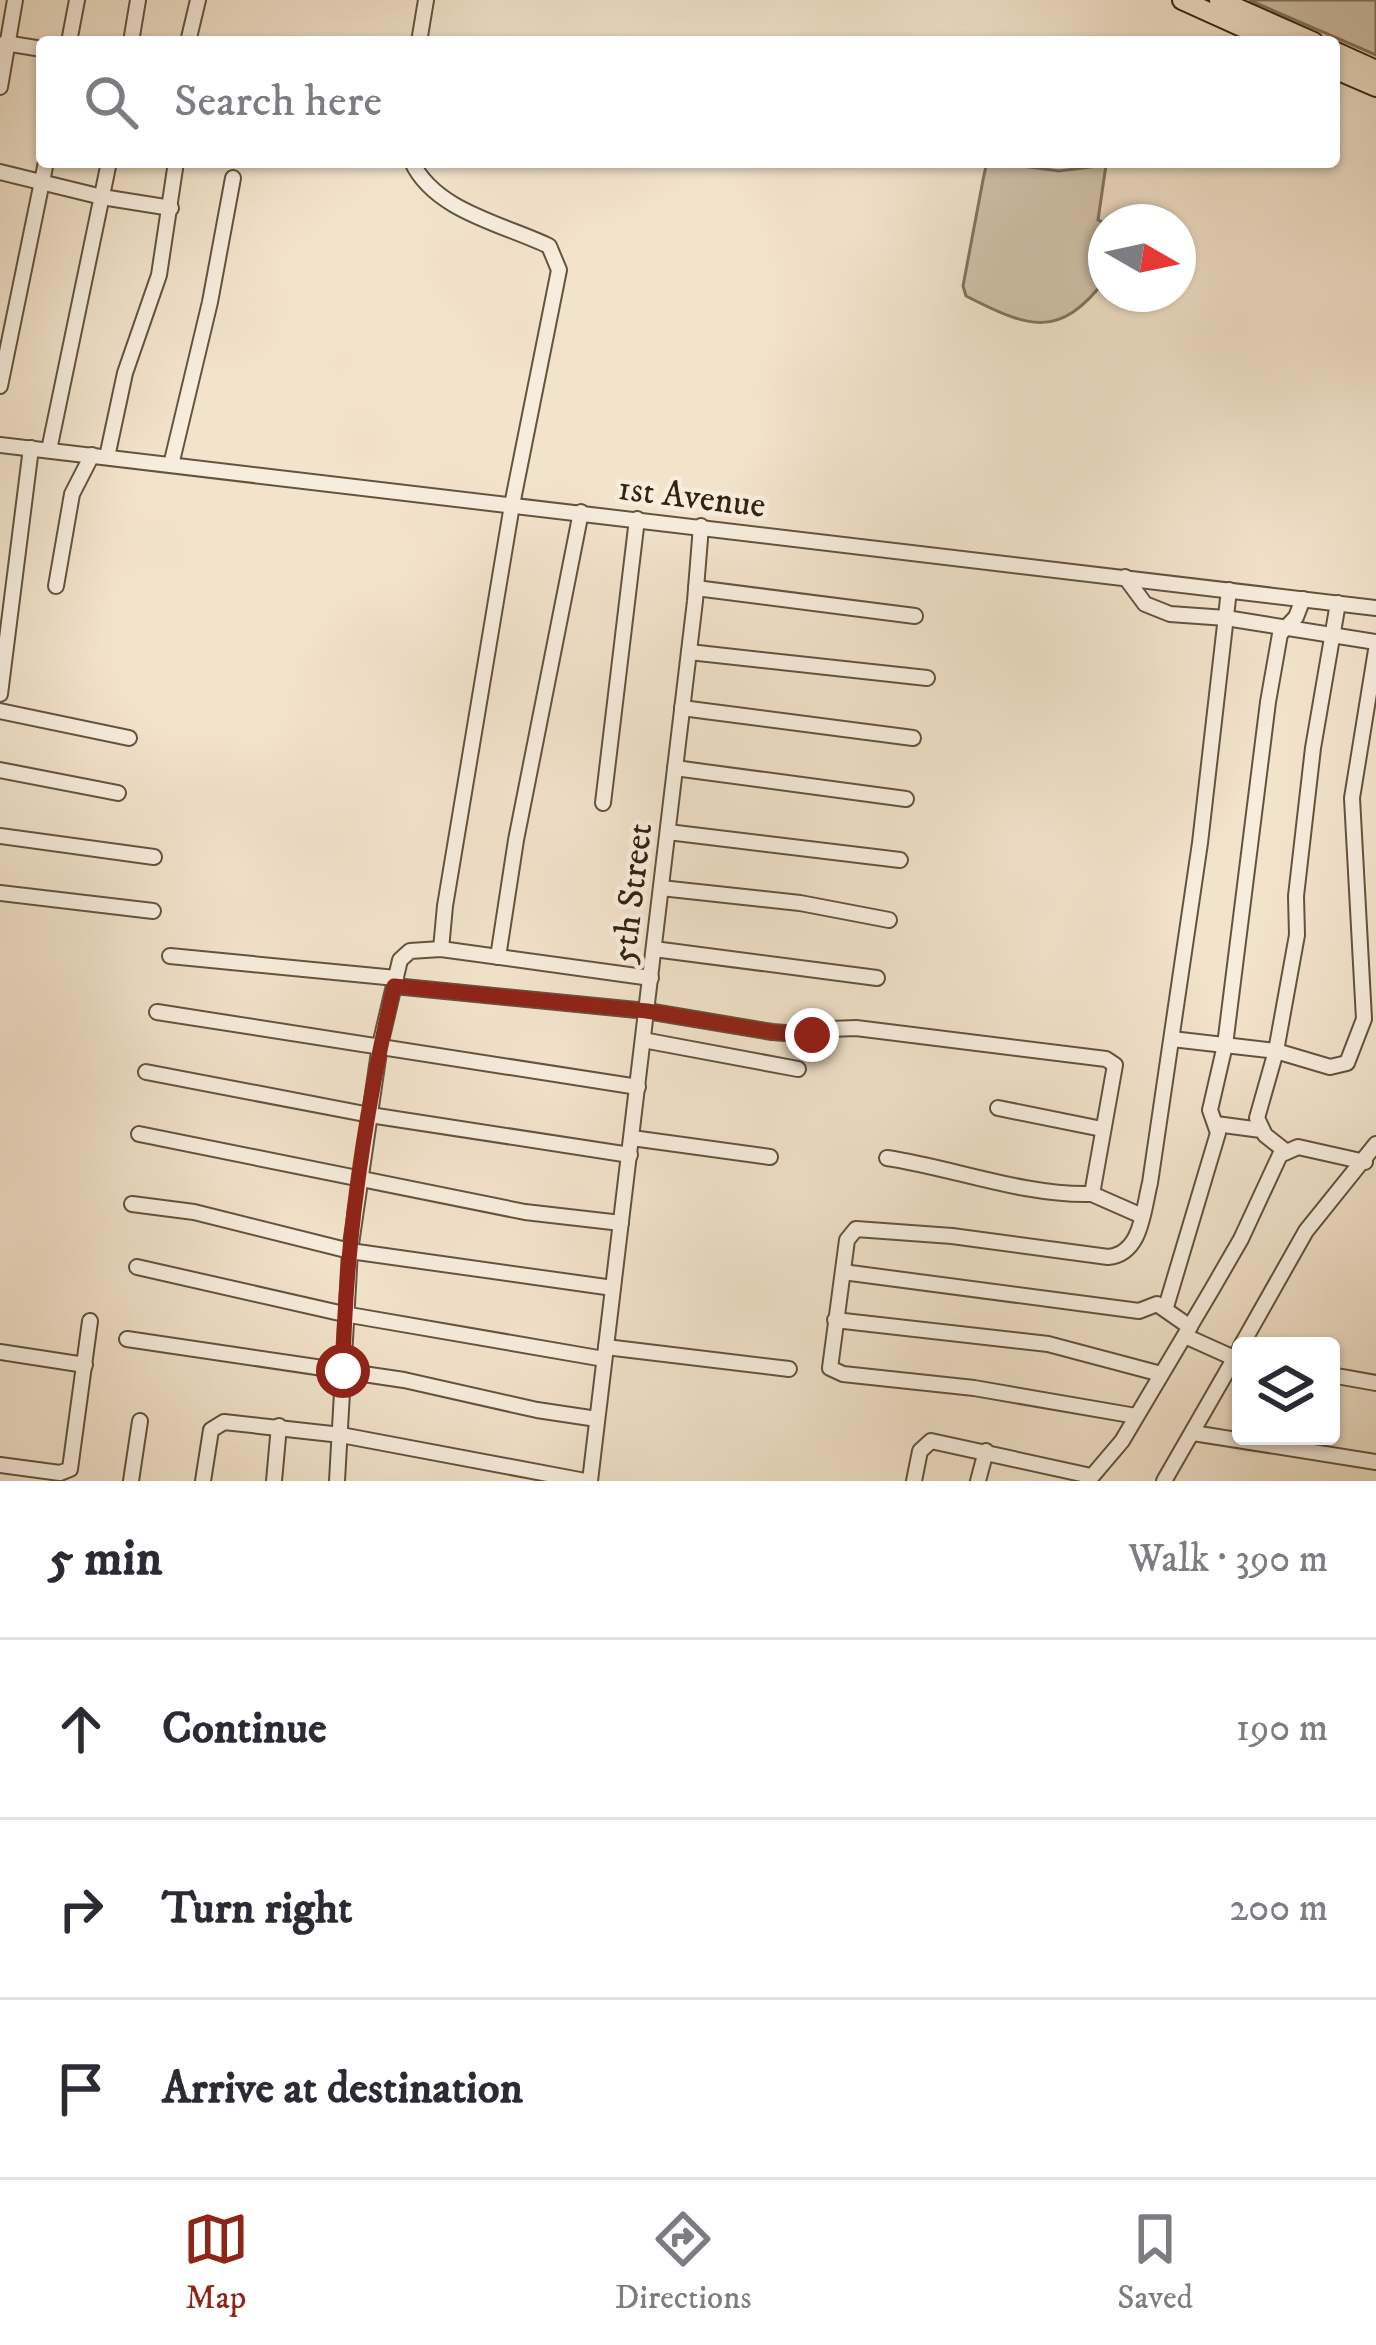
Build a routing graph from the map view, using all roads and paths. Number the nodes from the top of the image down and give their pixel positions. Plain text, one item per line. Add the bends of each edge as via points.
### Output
1 (14, 0) edge
2 (76, 0) edge
3 (139, 0) edge
4 (198, 0) edge
5 (426, 0) edge
6 (1182, 0) edge
7 (1219, 0) edge
8 (70, 36) edge
9 (132, 36) edge
10 (189, 36) edge
11 (420, 36) edge
12 (1262, 36) edge
13 (1300, 36) edge
14 (4, 42) edge
15 (36, 48) edge
16 (1340, 54) edge
17 (1376, 70) edge
18 (1340, 71) edge
19 (0, 87) edge
20 (1376, 87) edge
21 (45, 168) edge
22 (108, 168) edge
23 (175, 168) edge
24 (415, 168) edge
25 (0, 172) edge
26 (232, 178) dead end
27 (42, 183) junction
28 (102, 197) junction
29 (171, 208) junction
30 (0, 386) edge
31 (0, 445) edge
32 (32, 448) junction
33 (49, 450) junction
34 (99, 456) junction
35 (171, 465) junction
36 (512, 505) junction
37 (581, 512) junction
38 (637, 519) junction
39 (700, 526) junction
40 (1125, 577) junction
41 (56, 586) dead end
42 (696, 588) junction
43 (1229, 590) junction
44 (1303, 599) junction
45 (1338, 603) junction
46 (1376, 608) edge
47 (915, 616) dead end
48 (1226, 618) junction
49 (1286, 627) junction
50 (1332, 635) junction
51 (1376, 646) edge
52 (689, 652) junction
53 (927, 678) dead end
54 (0, 694) edge
55 (682, 708) junction
56 (0, 711) edge
57 (129, 738) dead end
58 (913, 738) dead end
59 (675, 768) junction
60 (0, 770) edge
61 (118, 793) dead end
62 (906, 799) dead end
63 (603, 803) dead end
64 (668, 832) junction
65 (0, 836) edge
66 (154, 856) dead end
67 (899, 860) dead end
68 (661, 888) junction
69 (0, 893) edge
70 (153, 911) dead end
71 (889, 920) dead end
72 (442, 949) junction
73 (654, 950) junction
74 (170, 956) dead end
75 (498, 957) junction
76 (651, 978) junction
77 (878, 978) dead end
78 (395, 982) junction
79 (647, 1011) junction
80 (157, 1012) dead end
81 (1172, 1039) junction
82 (643, 1040) junction
83 (380, 1045) junction
84 (1225, 1045) junction
85 (1276, 1051) junction
86 (798, 1069) dead end
87 (146, 1072) dead end
88 (638, 1087) junction
89 (998, 1108) dead end
90 (370, 1115) junction
91 (1216, 1124) junction
92 (1102, 1129) junction
93 (1261, 1130) junction
94 (139, 1134) dead end
95 (632, 1138) junction
96 (1284, 1150) junction
97 (630, 1155) junction
98 (1372, 1155) edge
99 (770, 1157) dead end
100 (887, 1158) dead end
101 (359, 1181) junction
102 (1092, 1194) junction
103 (132, 1204) dead end
104 (1142, 1216) junction
105 (621, 1222) junction
106 (350, 1251) junction
107 (137, 1267) dead end
108 (843, 1272) junction
109 (613, 1288) junction
110 (1166, 1307) junction
111 (344, 1313) junction
112 (835, 1320) junction
113 (90, 1321) dead end
114 (1188, 1331) junction
115 (1247, 1337) edge
116 (127, 1339) dead end
117 (1232, 1348) edge
118 (0, 1352) edge
119 (605, 1353) junction
120 (1232, 1362) edge
121 (86, 1365) junction
122 (789, 1369) dead end
123 (343, 1371) junction
124 (1161, 1374) junction
125 (1340, 1376) edge
126 (1376, 1382) edge
127 (1136, 1416) junction
128 (597, 1419) junction
129 (140, 1421) dead end
130 (279, 1426) junction
131 (1193, 1432) junction
132 (341, 1435) junction
133 (986, 1451) junction
134 (1376, 1462) edge
135 (0, 1465) edge
136 (1090, 1478) edge
137 (130, 1481) edge
138 (203, 1481) edge
139 (274, 1481) edge
140 (338, 1481) edge
141 (587, 1481) edge
142 (914, 1481) edge
143 (978, 1481) edge
144 (1164, 1481) edge

1 - 14 street
2 - 8 street
3 - 9 street
4 - 10 street
5 - 11 street
6 - 12 main road
7 - 13 main road
14 - 15 street
14 - 19 street
16 - 17 main road
18 - 20 main road
21 - 27 street
22 - 28 street
23 - 29 street
24 - 36 street via 443,200 549,246 557,262
25 - 27 street
26 - 35 street
27 - 28 street
27 - 30 street
28 - 29 street
28 - 33 street
29 - 34 street via 159,275
31 - 32 street, 1st Avenue
32 - 33 street, 1st Avenue
32 - 54 street
33 - 34 street, 1st Avenue
34 - 35 street, 1st Avenue
34 - 41 street via 72,494
35 - 36 street, 1st Avenue
36 - 37 street, 1st Avenue
36 - 72 street
37 - 38 street, 1st Avenue
37 - 75 street
38 - 39 street, 1st Avenue
38 - 63 street
39 - 40 street, 1st Avenue
39 - 42 street, 5th Street
40 - 43 street, 1st Avenue
40 - 48 street via 1156,609
42 - 47 street
42 - 52 street, 5th Street
43 - 44 street, 1st Avenue
43 - 48 street
44 - 45 street, 1st Avenue
44 - 49 street
45 - 46 street, 1st Avenue
45 - 50 street
48 - 49 street
48 - 81 street
49 - 50 street
49 - 84 street via 1268,702
50 - 51 street
50 - 85 street
51 - 85 street via 1352,798 1364,1019 1342,1067
52 - 53 street
52 - 55 street, 5th Street
55 - 58 street
55 - 59 street, 5th Street
56 - 57 street
59 - 62 street
59 - 64 street, 5th Street
60 - 61 street
64 - 67 street
64 - 68 street, 5th Street
65 - 66 street
68 - 71 street
68 - 73 street, 5th Street
69 - 70 street
72 - 75 street
72 - 78 street via 410,951
73 - 76 street, 5th Street
73 - 77 street
74 - 78 street
75 - 76 street
76 - 79 street, 5th Street
78 - 79 street
78 - 83 street
79 - 82 street, 5th Street
79 - 92 street via 772,1032 856,1028 1109,1060 1115,1068
80 - 83 street
81 - 84 street
81 - 104 street
82 - 86 street
82 - 88 street, 5th Street
83 - 88 street
83 - 90 street
84 - 85 street
84 - 91 street via 1210,1109
85 - 93 street via 1257,1118
87 - 90 street
88 - 95 street, 5th Street
89 - 92 street
90 - 97 street
90 - 101 street
91 - 93 street
91 - 110 street
92 - 102 street
93 - 96 street
94 - 101 street
95 - 97 street, 5th Street
95 - 99 street
96 - 98 street
96 - 114 street
97 - 105 street, 5th Street
98 - 115 street via 1306,1231
100 - 102 street
101 - 105 street
101 - 106 street
102 - 104 street
103 - 106 street
104 - 108 street via 1126,1252 1108,1257 861,1227 847,1240
105 - 109 street, 5th Street
106 - 109 street
106 - 111 street
107 - 111 street
108 - 110 street via 1139,1312
108 - 112 street
109 - 119 street, 5th Street
110 - 114 street
111 - 119 street
111 - 123 street
112 - 124 street via 1048,1344
112 - 127 street via 830,1366 843,1374
113 - 121 street
114 - 117 street
114 - 124 street
116 - 123 street
118 - 121 street
119 - 122 street
119 - 128 street, 5th Street
120 - 131 street
121 - 135 street via 70,1468
123 - 128 street
123 - 132 street
124 - 127 street
125 - 126 street
127 - 136 street
128 - 141 street, 5th Street
129 - 137 street
130 - 132 street
130 - 138 street via 214,1424
130 - 139 street
131 - 134 street
131 - 144 street
132 - 140 street
132 - 141 street
133 - 136 street
133 - 142 street via 926,1442
133 - 143 street

